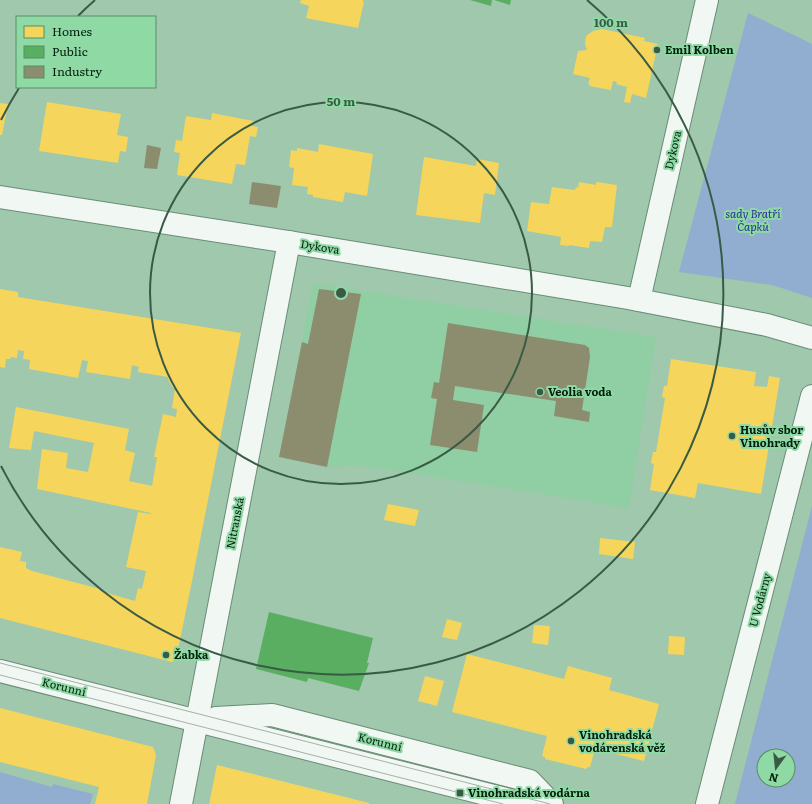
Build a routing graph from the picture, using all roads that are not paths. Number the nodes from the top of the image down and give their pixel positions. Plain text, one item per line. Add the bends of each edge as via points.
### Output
1 (707, 0) edge
2 (0, 197) edge
3 (289, 242) junction
4 (639, 300) junction
5 (812, 338) edge
6 (812, 396) edge
7 (0, 671) edge
8 (197, 720) junction
9 (180, 804) edge
10 (526, 804) edge
11 (552, 804) edge
12 (707, 804) edge

1 - 4 street, Dykova
2 - 3 street, Dykova
3 - 4 street, Dykova
3 - 8 street, Nitranská
4 - 5 street, Dykova via 767,325
6 - 12 street, U Vodárny
7 - 8 street, Korunní
8 - 9 street, Nitranská
8 - 10 street, Korunní
8 - 11 street, Korunní via 272,715 530,781

